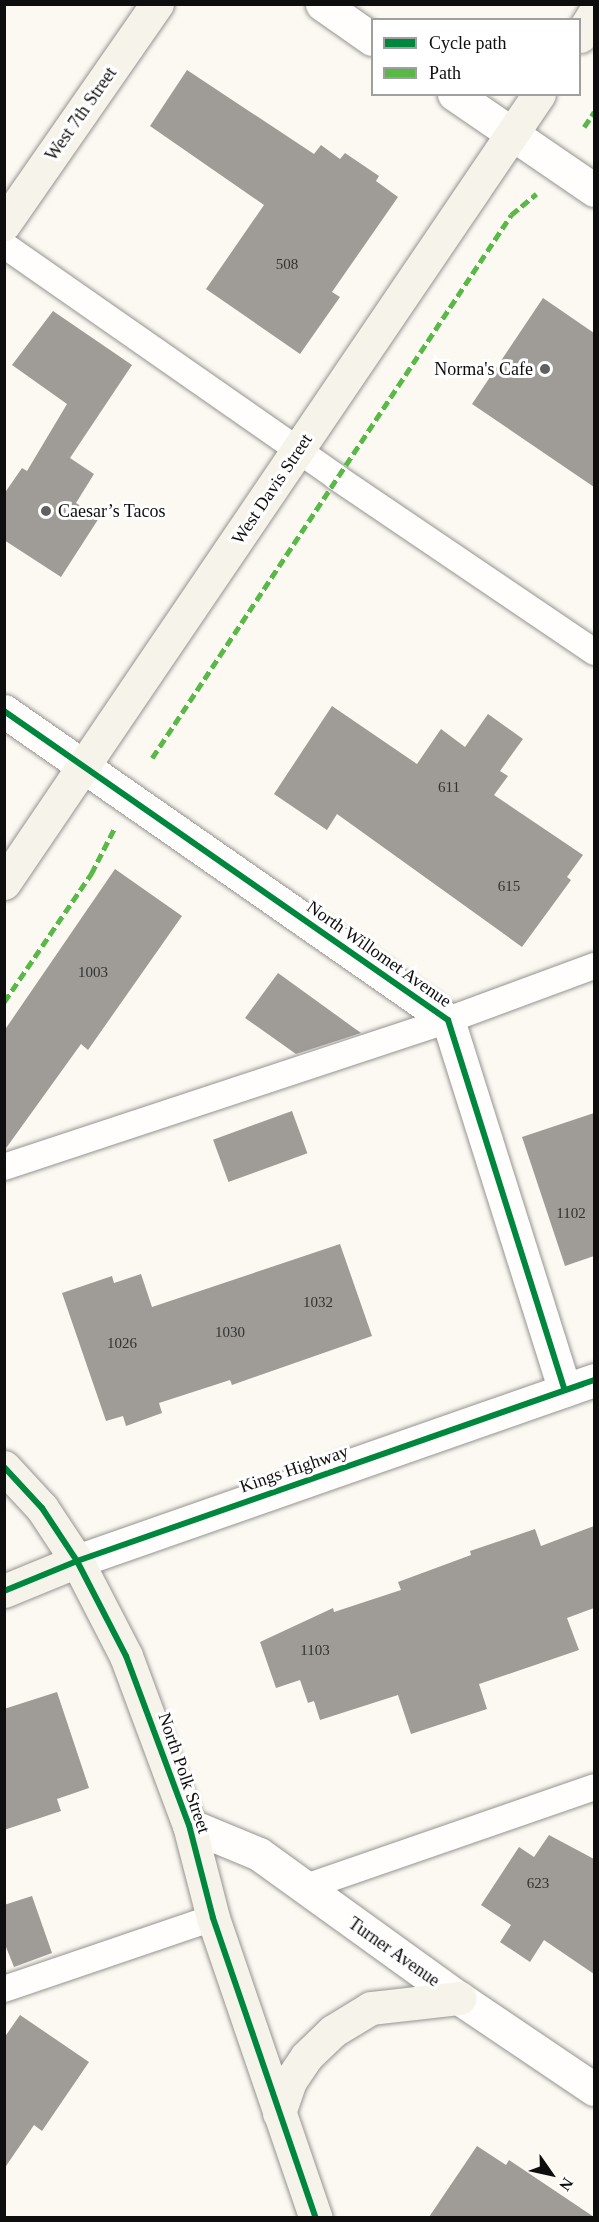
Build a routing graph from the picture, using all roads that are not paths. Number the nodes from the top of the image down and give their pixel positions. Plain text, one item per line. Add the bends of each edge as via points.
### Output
1 (157, 4) edge
2 (322, 4) edge
3 (594, 14) edge
4 (581, 33) edge
5 (371, 38) edge
6 (457, 96) edge
7 (538, 96) edge
8 (512, 134) junction
9 (594, 190) edge
10 (4, 224) edge
11 (4, 245) edge
12 (299, 448) junction
13 (594, 652) edge
14 (4, 711) edge
15 (85, 767) junction
16 (10, 864) edge
17 (594, 966) edge
18 (448, 1020) junction
19 (4, 1167) edge
20 (579, 1385) edge
21 (4, 1467) edge
22 (77, 1561) junction
23 (4, 1591) edge
24 (594, 1787) edge
25 (189, 1825) junction
26 (303, 1888) junction
27 (213, 1918) junction
28 (4, 1989) edge
29 (459, 1998) junction
30 (594, 2089) edge
31 (279, 2113) junction
32 (316, 2217) edge

1 - 10 main road, West 7th Street
2 - 5 street
3 - 4 main road
6 - 8 street
7 - 8 main road, West Davis Street
8 - 9 street
8 - 12 main road, West Davis Street
11 - 12 lane
12 - 13 lane
12 - 15 main road, West Davis Street
14 - 15 street, North Willomet Avenue
15 - 16 main road, West Davis Street
15 - 18 street, North Willomet Avenue
17 - 18 lane
18 - 19 lane
18 - 20 street, North Willomet Avenue
20 - 22 street, Kings Highway
21 - 22 main road, North Polk Street via 42,1508
22 - 23 main road, Kings Highway
22 - 25 main road, North Polk Street via 126,1656
24 - 26 lane
25 - 26 street, Turner Avenue via 259,1854
25 - 27 main road, North Polk Street
26 - 29 street, Turner Avenue
27 - 28 lane
27 - 31 main road, North Polk Street
29 - 30 street, Turner Avenue
29 - 31 main road via 371,2008 333,2031 306,2057 290,2081
31 - 32 main road, North Polk Street

